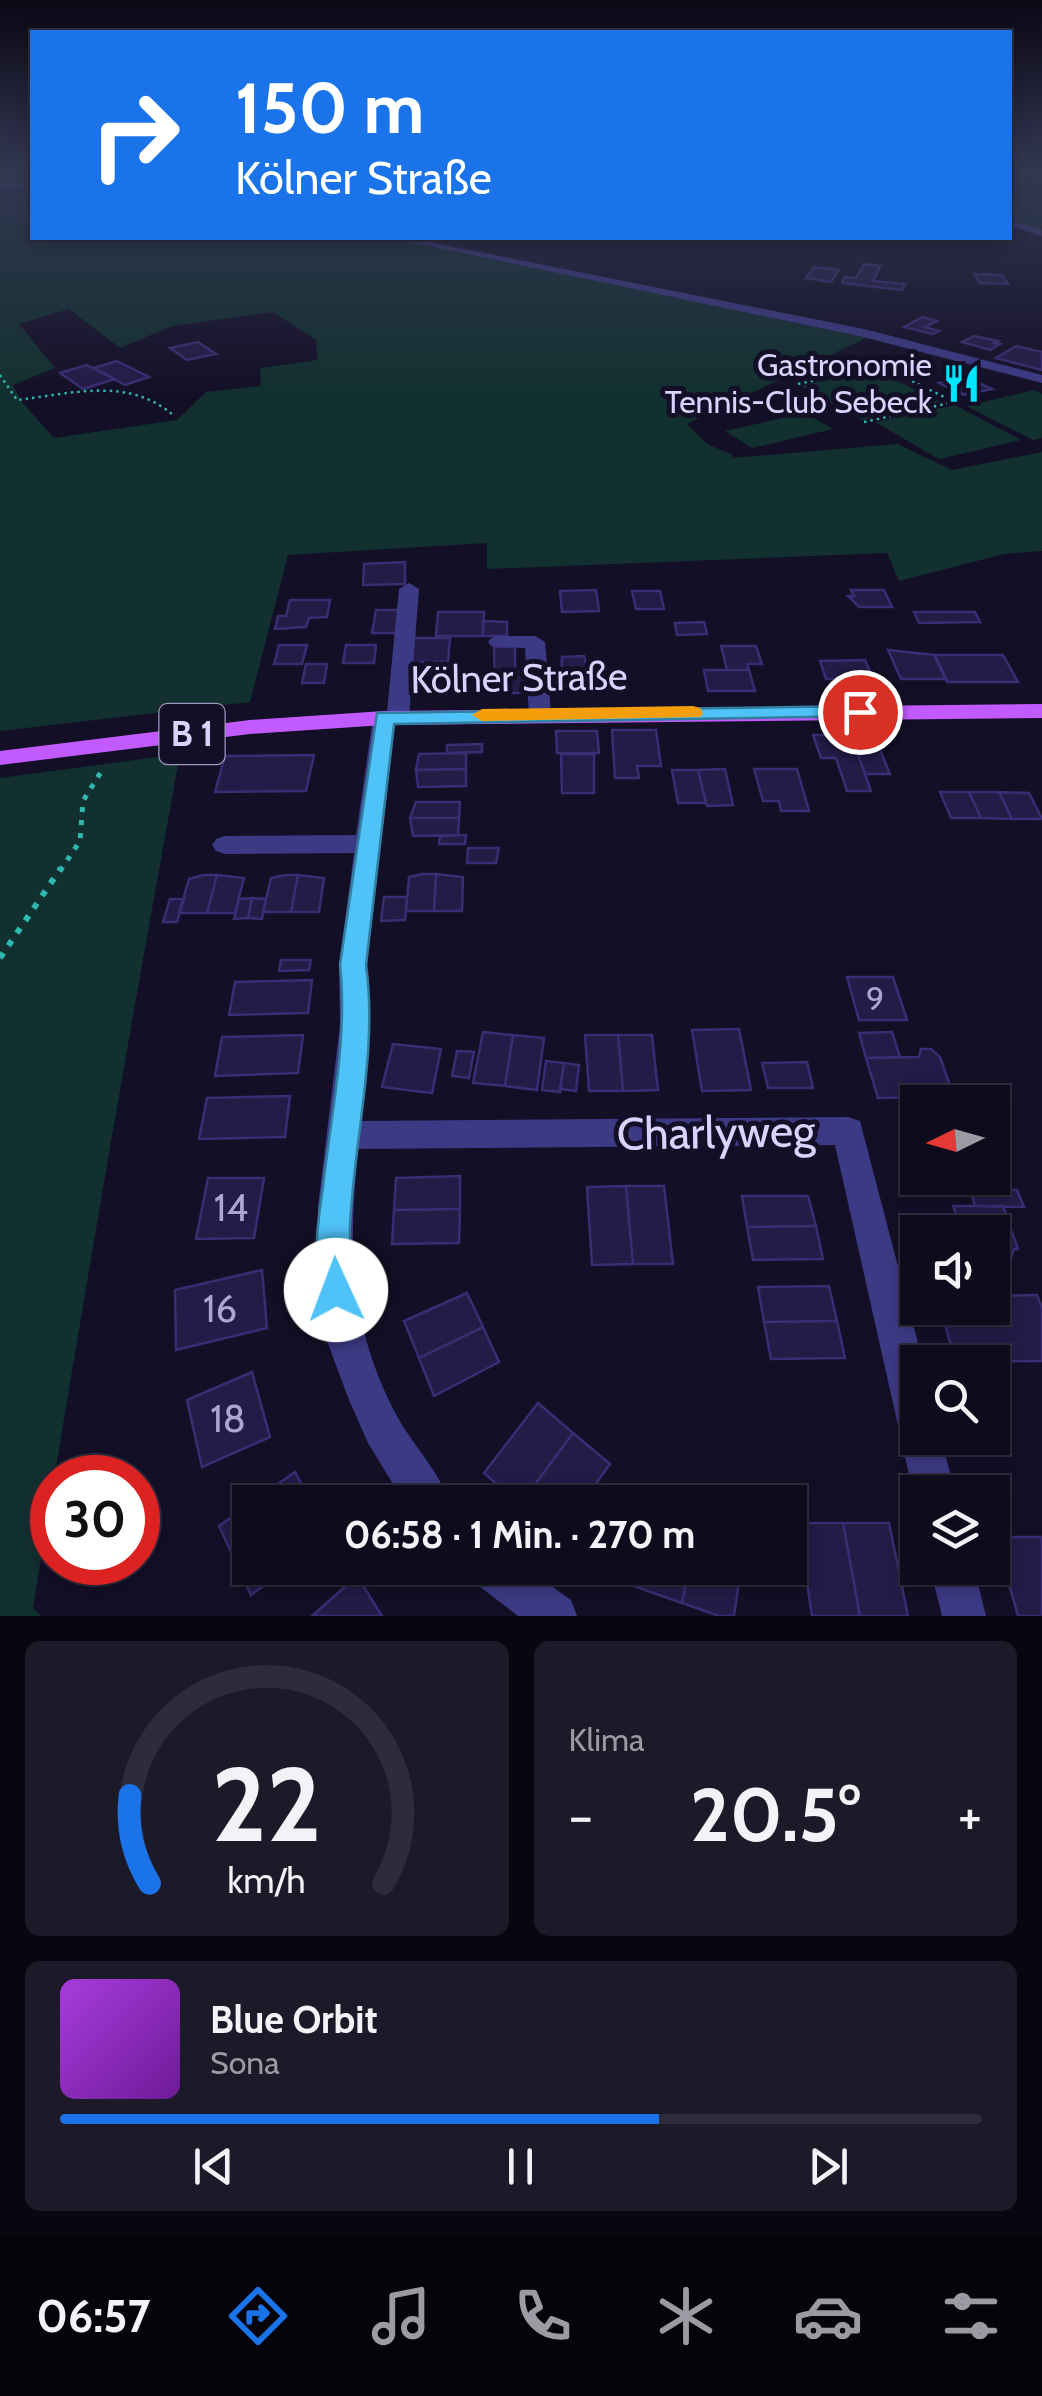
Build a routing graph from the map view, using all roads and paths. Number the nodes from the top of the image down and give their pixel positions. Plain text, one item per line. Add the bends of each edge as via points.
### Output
1 (432, 245) edge
2 (888, 358) dead end
3 (882, 366) junction
4 (0, 375) edge
5 (1042, 379) edge
6 (798, 384) dead end
7 (173, 414) dead end
8 (864, 422) dead end
9 (409, 589) dead end
10 (498, 642) dead end
11 (1042, 711) edge
12 (540, 714) junction
13 (391, 717) junction
14 (0, 758) edge
15 (108, 760) dead end
16 (225, 844) dead end
17 (371, 844) junction
18 (0, 958) edge
19 (343, 1136) junction
20 (900, 1348) edge
21 (415, 1485) edge
22 (513, 1585) edge
23 (956, 1585) edge
24 (555, 1616) edge
25 (964, 1616) edge

1 - 5 street via 864,334
2 - 3 path via 877,364
3 - 6 path
3 - 8 path via 954,402
4 - 7 path via 17,400 125,390
9 - 13 street
10 - 12 street via 535,642
11 - 12 main road, Kölner Straße / B 1
12 - 13 main road, Kölner Straße / B 1
13 - 14 main road, Kölner Straße / B 1
13 - 17 street
15 - 18 path via 84,801 80,841
16 - 17 street
17 - 19 street via 353,965 358,1004
19 - 20 street, Charlyweg via 848,1131
19 - 21 street via 336,1290 376,1417
22 - 24 street
23 - 25 street

